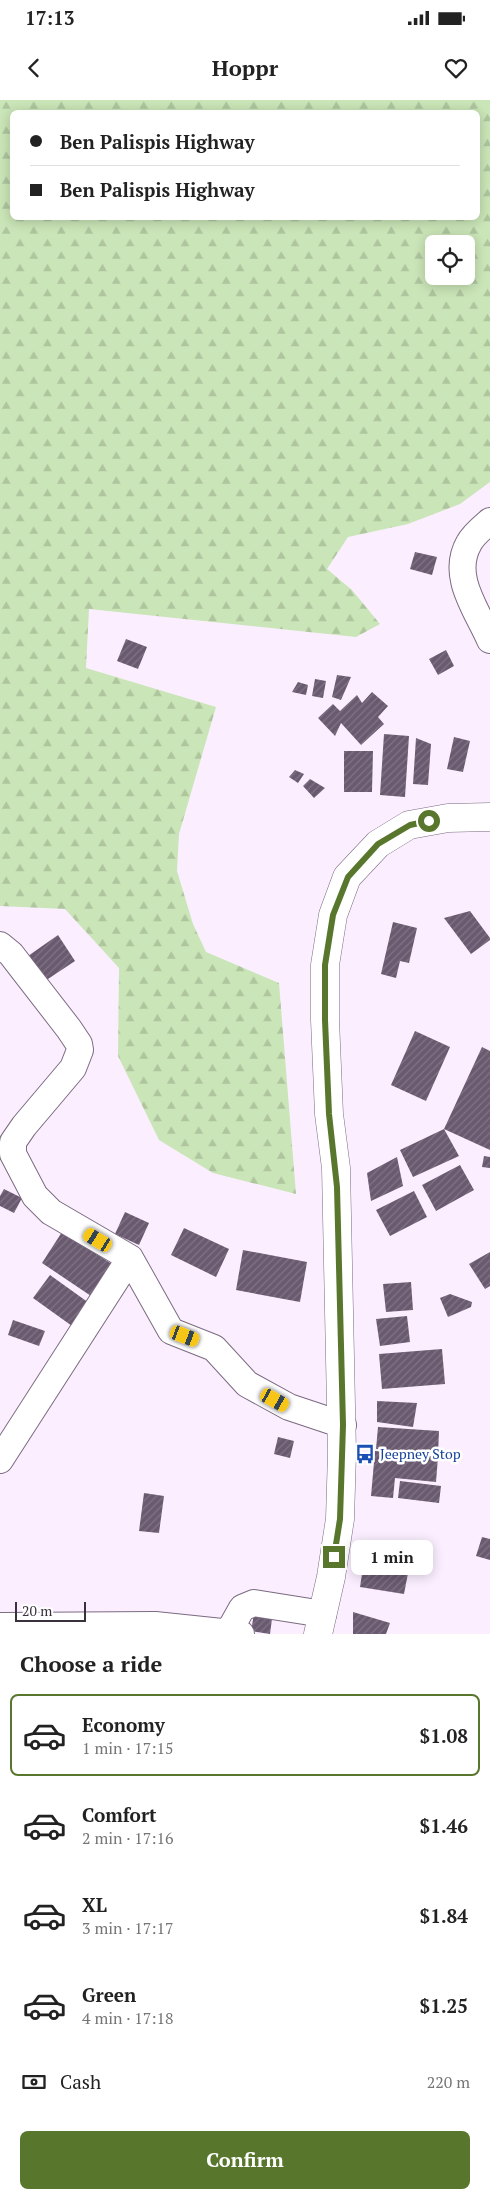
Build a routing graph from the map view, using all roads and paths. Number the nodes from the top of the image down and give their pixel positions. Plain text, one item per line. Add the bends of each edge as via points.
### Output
1 (490, 521) edge
2 (490, 640) edge
3 (490, 816) edge
4 (0, 945) edge
5 (130, 1258) junction
6 (343, 1425) junction
7 (0, 1460) edge
8 (320, 1624) edge
9 (1, 1625) edge
10 (105, 1629) edge
11 (227, 1633) edge

1 - 2 street via 469,541 463,558 463,575 468,594
3 - 6 main road via 448,818 410,825 378,844 348,877 333,915 325,965 325,1020 329,1114 336,1168
4 - 5 street via 11,954 69,1029 80,1050 73,1068 13,1142 13,1154 35,1196 50,1212
5 - 6 street via 171,1331 214,1348 247,1384 289,1407
5 - 7 street
6 - 8 main road via 340,1519
8 - 11 street via 254,1603 242,1608
9 - 10 street
10 - 11 street via 155,1625

